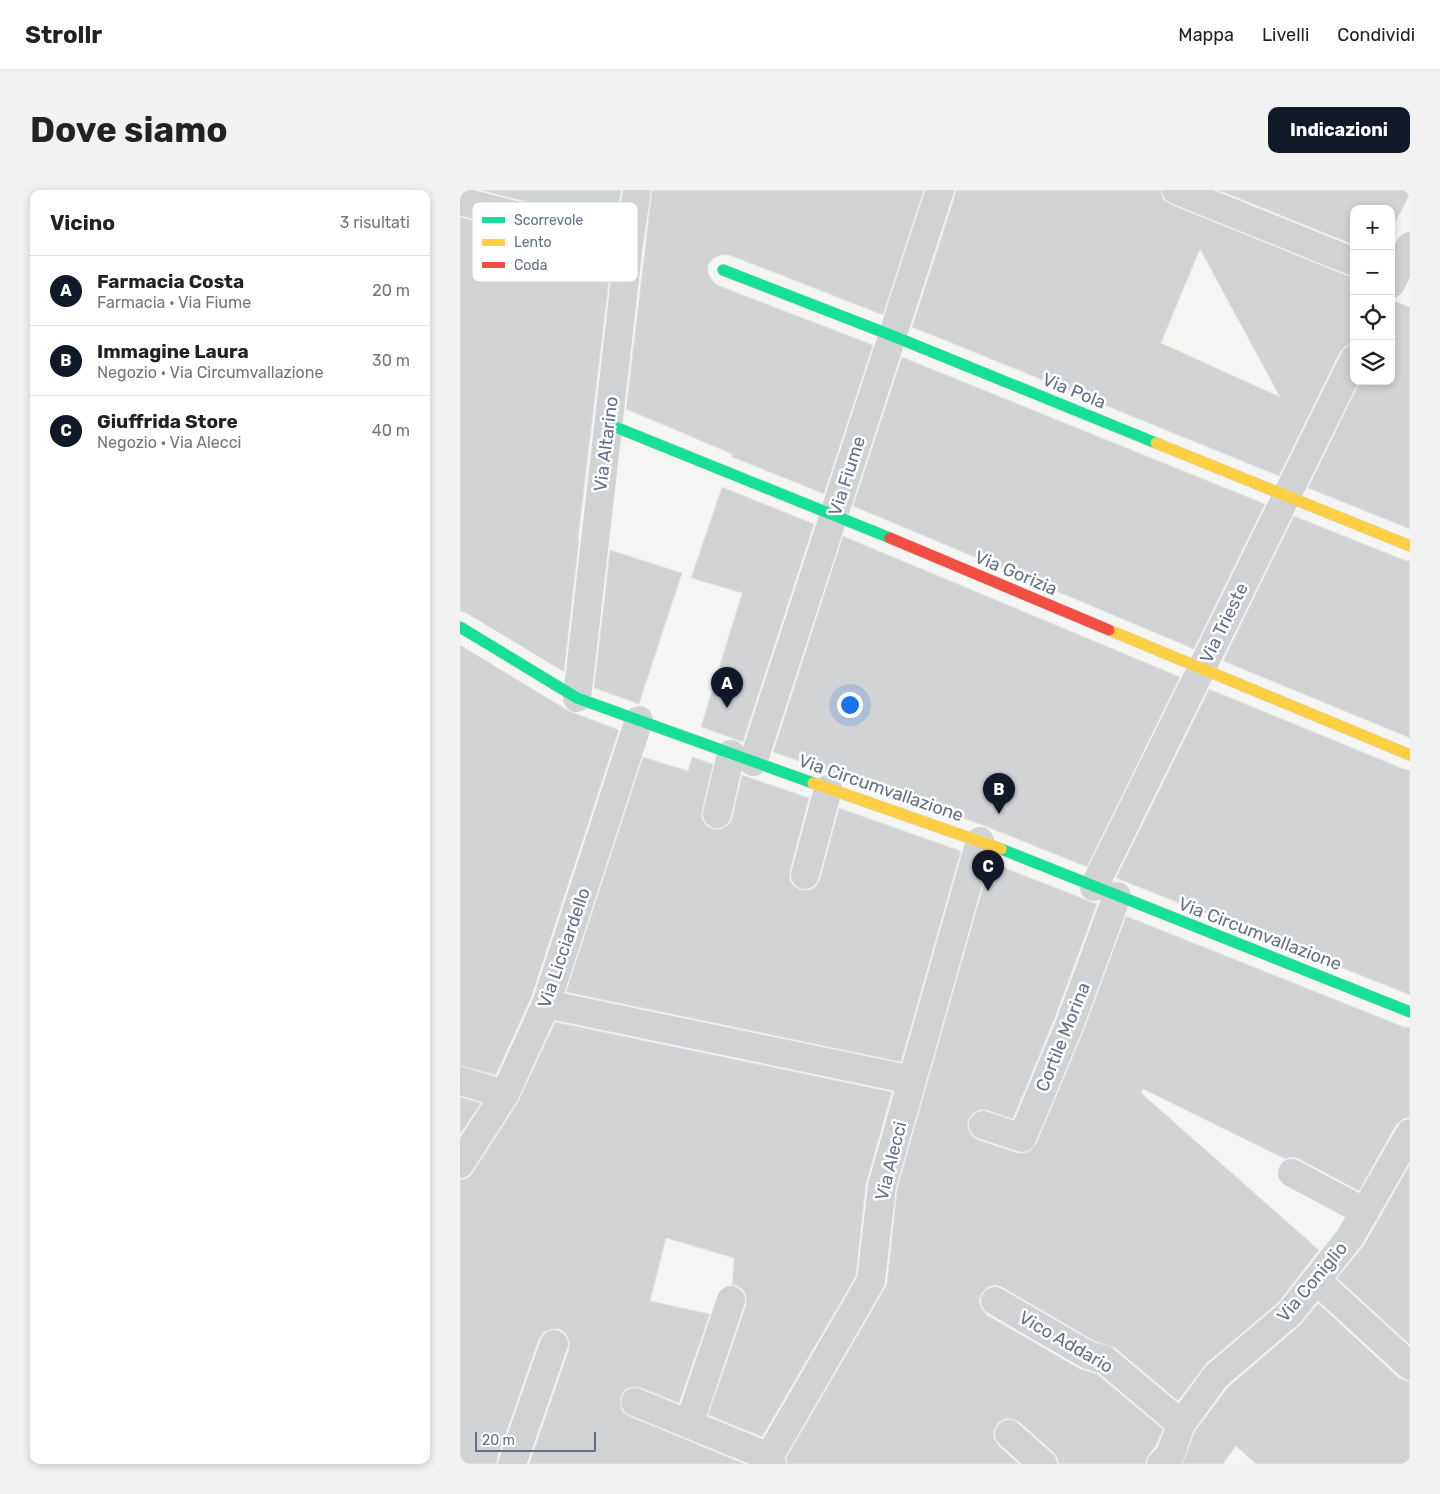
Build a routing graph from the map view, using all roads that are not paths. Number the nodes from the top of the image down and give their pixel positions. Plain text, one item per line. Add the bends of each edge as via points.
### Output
1 (940, 190) edge
2 (1176, 190) edge
3 (462, 197) edge
4 (480, 202) edge
5 (1410, 246) edge
6 (1350, 260) edge
7 (723, 270) dead end
8 (1397, 281) edge
9 (625, 282) edge
10 (892, 336) junction
11 (1350, 367) edge
12 (608, 424) junction
13 (1286, 496) junction
14 (834, 515) junction
15 (1410, 546) edge
16 (460, 627) edge
17 (1201, 669) junction
18 (577, 698) junction
19 (639, 720) junction
20 (1410, 755) edge
21 (742, 758) junction
22 (828, 789) junction
23 (717, 814) dead end
24 (980, 841) junction
25 (805, 875) dead end
26 (1105, 892) junction
27 (546, 1004) junction
28 (1410, 1012) edge
29 (912, 1080) junction
30 (460, 1081) edge
31 (505, 1094) junction
32 (983, 1125) dead end
33 (1410, 1133) edge
34 (460, 1164) edge
35 (1292, 1173) dead end
36 (1365, 1212) junction
37 (1316, 1280) junction
38 (731, 1300) dead end
39 (995, 1301) dead end
40 (554, 1344) dead end
41 (1410, 1366) edge
42 (635, 1402) dead end
43 (689, 1424) junction
44 (1182, 1424) junction
45 (1009, 1434) dead end
46 (771, 1460) edge
47 (512, 1464) edge
48 (1043, 1464) edge
49 (1161, 1464) edge

1 - 10 street, Via Fiume
2 - 6 street
3 - 4 street
5 - 8 street
7 - 10 street, Via Pola
9 - 12 street, Via Altarino
10 - 13 street, Via Pola
10 - 14 street, Via Fiume
11 - 13 street, Via Trieste
12 - 14 street, Via Gorizia
12 - 18 street, Via Altarino
13 - 15 street, Via Pola
13 - 17 street, Via Trieste
14 - 17 street, Via Gorizia
14 - 21 street, Via Fiume
16 - 18 street, Via Circumvallazione
17 - 20 street, Via Gorizia
17 - 26 street, Via Trieste
18 - 19 street, Via Circumvallazione
19 - 21 street, Via Circumvallazione
19 - 27 street, Via Licciardello
21 - 22 street, Via Circumvallazione
21 - 23 street, Via Fiume
22 - 24 street, Via Circumvallazione
22 - 25 street
24 - 26 street, Via Circumvallazione
24 - 29 street, Via Alecci
26 - 28 street, Via Circumvallazione
26 - 32 street, Cortile Morina via 1069,1026 1022,1138
27 - 29 street
27 - 31 street, Via Licciardello
29 - 46 street, Via Alecci via 882,1186 871,1281
30 - 31 street
31 - 34 street, Via Licciardello
33 - 36 street, Via Coniglio
35 - 36 street
36 - 37 street, Via Coniglio
37 - 41 street
37 - 44 street, Via Coniglio via 1290,1313 1216,1376
38 - 43 street
39 - 44 street, Vico Addario via 1088,1355 1105,1360
40 - 47 street
42 - 43 street
43 - 46 street
44 - 49 street, Via Coniglio via 1170,1455
45 - 48 street

